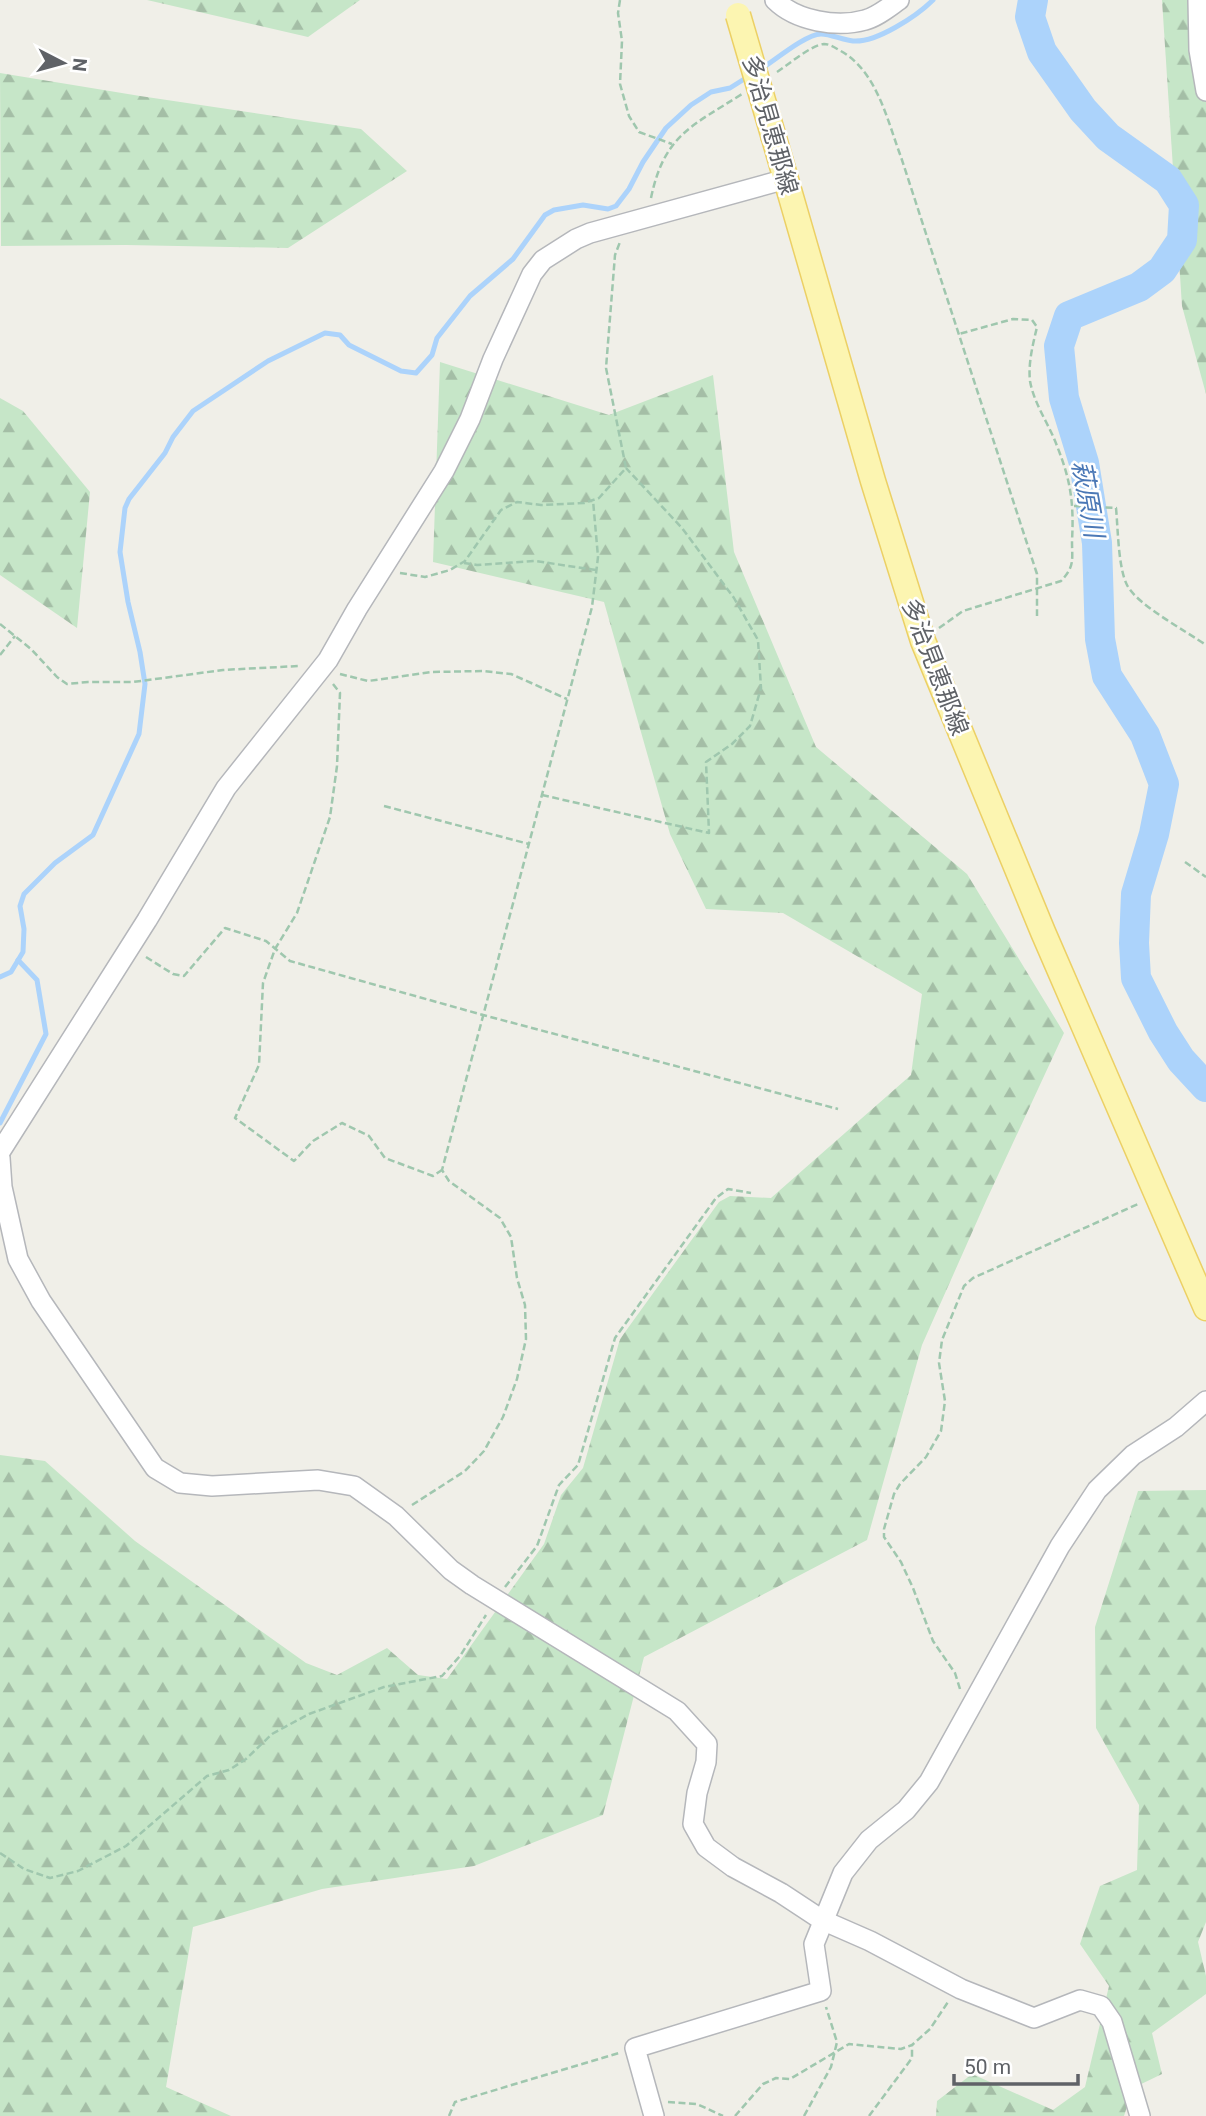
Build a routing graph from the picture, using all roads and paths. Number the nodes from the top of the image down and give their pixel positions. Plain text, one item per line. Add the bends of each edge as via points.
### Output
1 (620, 0) edge
2 (775, 0) edge
3 (899, 0) edge
4 (1198, 0) edge
5 (736, 7) edge
6 (770, 76) dead end
7 (747, 91) dead end
8 (1206, 91) edge
9 (672, 144) junction
10 (786, 179) junction
11 (640, 219) junction
12 (958, 334) junction
13 (626, 468) junction
14 (593, 500) junction
15 (1074, 507) junction
16 (462, 562) junction
17 (383, 569) junction
18 (596, 570) junction
19 (1037, 589) junction
20 (1037, 616) dead end
21 (0, 624) edge
22 (15, 636) junction
23 (923, 641) junction
24 (1206, 645) edge
25 (0, 654) edge
26 (320, 671) junction
27 (567, 699) junction
28 (542, 795) junction
29 (384, 806) dead end
30 (529, 844) junction
31 (1185, 862) dead end
32 (1206, 877) edge
33 (130, 947) junction
34 (275, 949) junction
35 (483, 1015) junction
36 (838, 1109) dead end
37 (1, 1151) edge
38 (442, 1170) junction
39 (751, 1193) dead end
40 (1157, 1196) junction
41 (1206, 1308) edge
42 (1206, 1401) edge
43 (396, 1516) junction
44 (495, 1600) junction
45 (962, 1720) junction
46 (0, 1853) edge
47 (822, 1920) junction
48 (957, 1987) junction
49 (821, 1991) junction
50 (912, 2045) junction
51 (635, 2048) junction
52 (835, 2051) junction
53 (652, 2110) edge
54 (449, 2116) edge
55 (723, 2116) edge
56 (735, 2116) edge
57 (804, 2116) edge
58 (869, 2116) edge
59 (1139, 2116) edge

1 - 9 path via 620,84 629,116 639,132
2 - 3 street via 800,15 843,23 867,20
4 - 8 street
5 - 10 main road, 多治見恵那線, bridge
6 - 12 path via 817,46 830,43 868,76 879,96
7 - 9 path
9 - 11 path
10 - 11 street
10 - 23 main road, 多治見恵那線
11 - 13 path via 621,239 615,255 607,343 606,368
11 - 17 street via 576,239 543,260 532,274 460,440
12 - 15 path via 1013,319 1032,320 1037,327 1030,382 1057,445
12 - 19 path via 1037,574
13 - 14 path
13 - 28 path via 682,528 734,598 758,640 761,688 750,726 706,762 709,833
14 - 16 path via 541,505 517,502 501,510
14 - 18 path
15 - 19 path via 1071,570 1062,581
15 - 24 path via 1116,508 1127,585 1139,599
16 - 17 path via 425,577
16 - 18 path via 535,561
17 - 26 street
18 - 27 path via 592,607
19 - 20 path
19 - 23 path via 963,611
21 - 22 path
22 - 25 path
22 - 26 path via 67,684 133,682 223,670 303,666
23 - 40 main road, 多治見恵那線
26 - 27 path via 368,681 432,672 511,674
26 - 33 street via 226,788
26 - 34 path via 340,693 330,817 297,913
27 - 28 path
28 - 30 path
29 - 30 path
30 - 35 path
31 - 32 path
33 - 34 path via 184,976 225,928 266,941
33 - 37 street
34 - 35 path via 290,961
34 - 38 path via 263,983 259,1065 235,1118 294,1161 313,1141 342,1123 369,1136 385,1158 433,1176
35 - 36 path
35 - 38 path
37 - 43 street via 2,1187 18,1259 41,1301 155,1468 180,1483 212,1486 318,1480 354,1486
38 - 43 path via 449,1181 500,1218 511,1237 525,1305 526,1339 503,1417 484,1451 465,1471
39 - 44 path via 728,1189 716,1198 615,1338 579,1465 559,1485 537,1546
40 - 41 main road, 多治見恵那線
40 - 45 path via 974,1278 964,1286 942,1340 939,1363 945,1401 941,1431 926,1457 894,1494 884,1536 901,1562 933,1641 955,1672
42 - 45 street via 1133,1455 1097,1490 1060,1546
43 - 44 street via 451,1570
44 - 46 path via 442,1676 384,1687 309,1714 272,1734 229,1770 207,1776 126,1846 78,1871 50,1878 24,1869
44 - 47 street via 677,1711 707,1744 693,1824 705,1847
45 - 47 street via 929,1782 906,1810 869,1840 843,1873
47 - 48 street
47 - 49 street via 814,1944
48 - 50 path via 930,2029
48 - 59 street via 1034,2018 1080,2000 1101,2006 1112,2022
49 - 51 street
49 - 52 path via 837,2042
50 - 52 path via 901,2049 849,2044
50 - 58 path via 912,2058
51 - 53 street
51 - 54 path via 455,2102
52 - 56 path via 790,2079 776,2078 763,2084
52 - 57 path
53 - 55 path via 661,2102 687,2102

